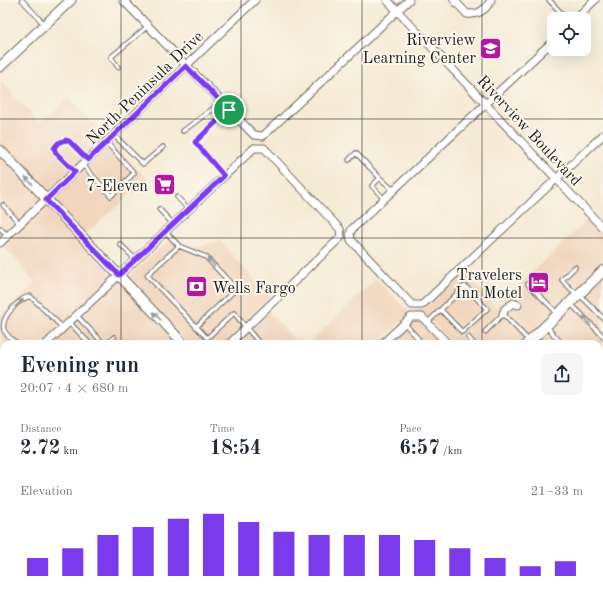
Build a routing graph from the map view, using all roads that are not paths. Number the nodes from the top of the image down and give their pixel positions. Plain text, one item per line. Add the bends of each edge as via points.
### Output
1 (22, 0) edge
2 (71, 0) edge
3 (123, 0) edge
4 (255, 0) edge
5 (387, 0) edge
6 (409, 0) edge
7 (454, 0) edge
8 (492, 0) edge
9 (549, 0) edge
10 (595, 0) edge
11 (397, 11) junction
12 (560, 12) edge
13 (582, 12) edge
14 (45, 24) junction
15 (148, 26) junction
16 (547, 46) edge
17 (186, 66) junction
18 (0, 67) edge
19 (118, 67) dead end
20 (222, 102) junction
21 (485, 103) junction
22 (229, 110) junction
23 (183, 131) dead end
24 (114, 135) junction
25 (603, 135) edge
26 (106, 142) junction
27 (163, 147) dead end
28 (0, 150) edge
29 (349, 160) dead end
30 (85, 162) junction
31 (75, 172) junction
32 (224, 176) junction
33 (380, 178) junction
34 (557, 179) junction
35 (393, 190) junction
36 (177, 197) dead end
37 (384, 199) junction
38 (46, 200) junction
39 (3, 205) dead end
40 (159, 209) dead end
41 (188, 209) junction
42 (20, 224) junction
43 (173, 224) junction
44 (0, 228) edge
45 (603, 228) edge
46 (165, 232) junction
47 (8, 236) junction
48 (0, 243) edge
49 (120, 244) dead end
50 (179, 246) junction
51 (136, 259) junction
52 (575, 267) dead end
53 (603, 271) edge
54 (119, 275) junction
55 (528, 284) dead end
56 (576, 297) junction
57 (518, 305) dead end
58 (441, 310) junction
59 (504, 314) junction
60 (558, 314) junction
61 (76, 316) junction
62 (603, 318) edge
63 (70, 322) junction
64 (428, 322) junction
65 (404, 323) junction
66 (546, 326) junction
67 (196, 327) junction
68 (247, 327) junction
69 (63, 328) junction
70 (485, 332) dead end
71 (603, 336) edge
72 (114, 337) dead end
73 (468, 337) dead end
74 (13, 340) edge
75 (50, 340) edge
76 (86, 340) edge
77 (100, 340) edge
78 (111, 340) edge
79 (180, 340) edge
80 (233, 340) edge
81 (257, 340) edge
82 (386, 340) edge
83 (419, 340) edge
84 (444, 340) edge
85 (471, 340) edge
86 (529, 340) edge
87 (533, 340) edge
88 (558, 340) edge

1 - 14 lane
2 - 14 main road
3 - 15 street
4 - 17 street, North Peninsula Drive
5 - 11 street, Riverview Boulevard
6 - 11 street
7 - 8 street via 467,14 477,14
9 - 12 lane
10 - 13 street
11 - 21 street, Riverview Boulevard
11 - 22 street via 263,136 254,136
14 - 18 main road
15 - 17 street
15 - 19 lane via 111,57
16 - 21 street
17 - 20 street
17 - 24 street, North Peninsula Drive
20 - 22 street
20 - 23 lane
21 - 34 street, Riverview Boulevard
21 - 35 street
22 - 32 lane via 195,142
24 - 26 street, North Peninsula Drive
24 - 27 lane via 143,164
25 - 34 street
26 - 30 street, North Peninsula Drive
26 - 30 lane via 134,174 111,196
38 -> 28 main road
29 - 33 lane via 356,153
30 - 31 street, North Peninsula Drive
30 - 31 lane via 69,141 58,143 54,148 56,153
31 - 38 street, North Peninsula Drive
32 - 41 street
32 - 68 street via 254,148 264,148 341,233 340,239
33 - 35 lane
33 - 37 lane via 372,186
34 - 37 street via 422,305 417,306 412,305 352,242 352,229
34 - 45 street, Riverview Boulevard
35 - 37 street
36 - 41 lane
38 - 42 street, North Peninsula Drive
38 - 54 main road
39 - 42 lane
40 - 43 lane
41 - 43 street
42 - 47 street, North Peninsula Drive
43 - 46 street
44 - 47 lane
46 - 50 lane
46 - 51 street
47 - 48 street, North Peninsula Drive
49 - 51 lane
50 - 67 lane via 147,275
67 -> 50 lane via 236,289 206,257
51 - 54 street
52 - 56 lane via 562,280
53 - 56 main road
54 - 61 street
79 -> 54 main road
55 - 60 lane
56 - 60 main road
56 - 62 lane
71 -> 56 lane
57 - 59 street via 513,303 505,309
58 - 58 lane via 464,286 487,309 462,332
58 - 64 lane
59 - 70 lane
59 - 86 lane
60 - 66 main road
61 - 63 street
61 - 77 lane
63 - 69 street
63 - 76 lane
64 - 65 street via 422,317 411,317
64 - 84 street
65 - 82 street
65 - 83 lane
66 - 87 main road
66 - 88 lane
67 - 68 lane via 207,338 234,313
68 - 80 street
68 - 81 lane
74 -> 69 lane via 4,330 3,321 6,314 30,296
69 - 75 street
72 - 78 lane
73 - 85 lane

